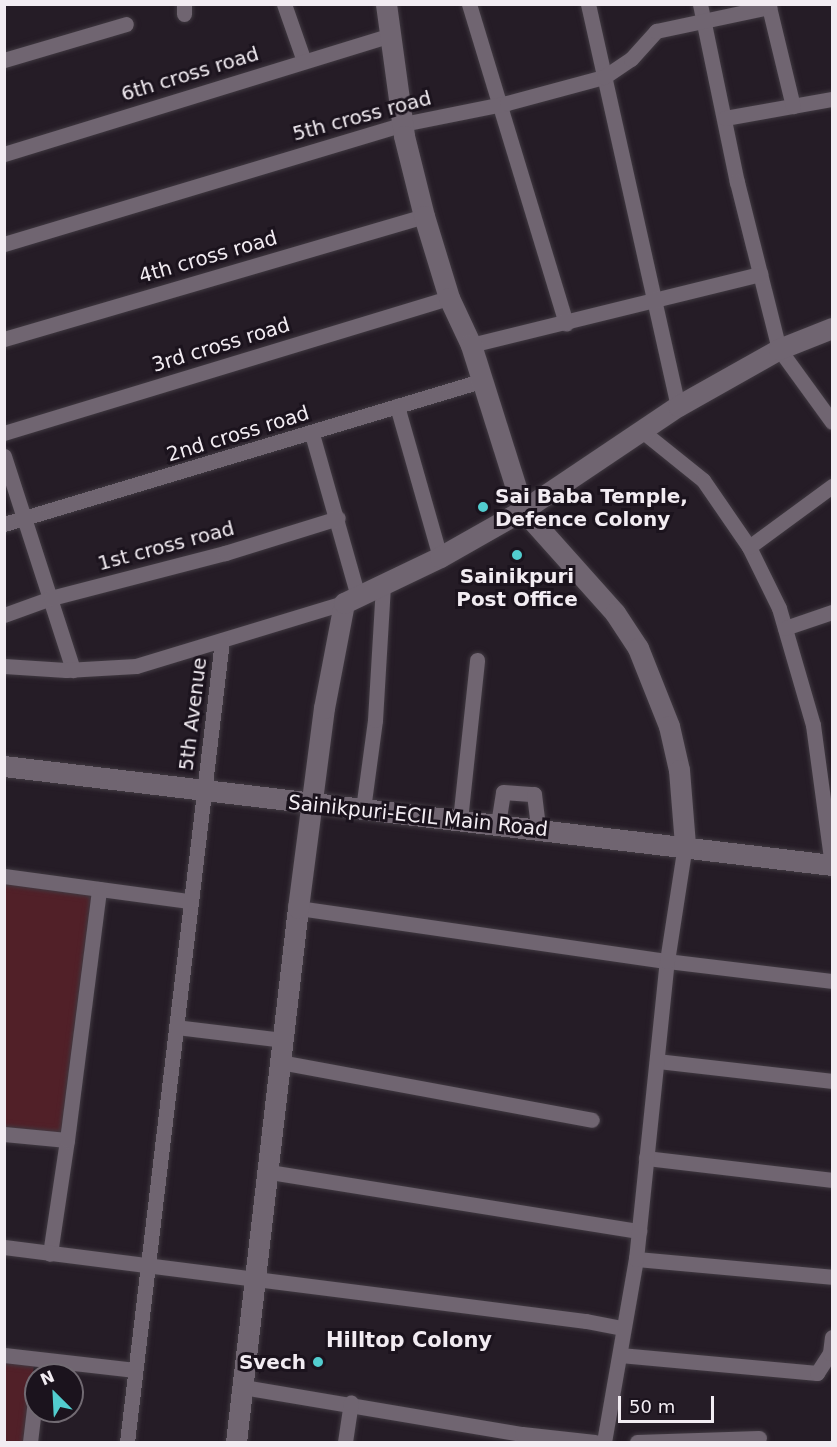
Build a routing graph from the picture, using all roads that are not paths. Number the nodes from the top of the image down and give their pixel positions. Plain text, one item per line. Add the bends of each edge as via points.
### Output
1 (284, 4) edge
2 (386, 4) edge
3 (469, 4) edge
4 (588, 4) edge
5 (700, 4) edge
6 (775, 6) edge
7 (704, 20) junction
8 (126, 24) dead end
9 (388, 36) junction
10 (4, 60) edge
11 (304, 61) junction
12 (604, 77) junction
13 (832, 103) edge
14 (499, 105) junction
15 (793, 106) junction
16 (724, 118) junction
17 (403, 124) junction
18 (4, 154) edge
19 (424, 216) junction
20 (4, 244) edge
21 (760, 274) junction
22 (449, 298) junction
23 (655, 298) junction
24 (566, 324) junction
25 (832, 328) edge
26 (4, 339) edge
27 (471, 345) junction
28 (779, 348) junction
29 (482, 381) junction
30 (396, 406) junction
31 (678, 406) junction
32 (832, 422) edge
33 (642, 431) junction
34 (4, 433) edge
35 (312, 434) junction
36 (4, 456) edge
37 (832, 486) edge
38 (523, 510) junction
39 (338, 518) junction
40 (23, 519) junction
41 (4, 524) edge
42 (749, 547) junction
43 (440, 557) junction
44 (383, 586) junction
45 (51, 597) junction
46 (351, 600) junction
47 (832, 612) edge
48 (4, 615) edge
49 (785, 628) junction
50 (222, 641) junction
51 (477, 660) dead end
52 (4, 666) edge
53 (73, 670) junction
54 (4, 766) edge
55 (205, 792) junction
56 (313, 804) junction
57 (363, 809) junction
58 (460, 820) junction
59 (498, 824) junction
60 (538, 829) junction
61 (685, 845) junction
62 (832, 865) edge
63 (4, 876) edge
64 (99, 889) junction
65 (189, 901) junction
66 (298, 908) junction
67 (667, 961) junction
68 (832, 981) edge
69 (176, 1027) junction
70 (283, 1040) junction
71 (657, 1061) junction
72 (280, 1062) junction
73 (832, 1081) edge
74 (592, 1120) dead end
75 (4, 1134) edge
76 (67, 1140) junction
77 (646, 1158) junction
78 (270, 1172) junction
79 (832, 1180) edge
80 (639, 1231) junction
81 (4, 1247) edge
82 (50, 1254) junction
83 (636, 1258) junction
84 (147, 1267) junction
85 (832, 1277) edge
86 (256, 1280) junction
87 (622, 1328) junction
88 (832, 1337) edge
89 (620, 1355) junction
90 (4, 1356) edge
91 (26, 1363) edge
92 (84, 1368) edge
93 (135, 1370) junction
94 (243, 1387) junction
95 (351, 1402) junction
96 (32, 1423) edge
97 (759, 1438) dead end
98 (565, 1440) edge
99 (30, 1443) edge
100 (127, 1443) edge
101 (236, 1443) edge
102 (345, 1443) edge
103 (596, 1443) edge
104 (604, 1443) edge
105 (637, 1443) edge

1 - 11 street
2 - 9 street
3 - 14 street
4 - 12 street
5 - 7 street
6 - 7 street, 5th cross road
6 - 15 street
7 - 12 street, 5th cross road via 656,31 631,59
7 - 16 street
8 - 10 street
9 - 11 street, 6th cross road
9 - 17 street
11 - 18 street, 6th cross road
12 - 14 street, 5th cross road
12 - 23 street
13 - 15 street
14 - 17 street, 5th cross road
14 - 24 street
15 - 16 street
16 - 21 street
17 - 19 street
17 - 20 street, 5th cross road
19 - 22 street
19 - 26 street, 4th cross road
21 - 23 street
21 - 28 street
22 - 27 street
22 - 34 street, 3rd cross road
23 - 24 street
23 - 31 street
24 - 27 street
25 - 28 street
27 - 29 street
28 - 31 street
28 - 32 street
29 - 30 street, 2nd cross road
29 - 38 street
30 - 35 street, 2nd cross road
30 - 43 street
31 - 33 street
33 - 38 street
33 - 42 street via 703,480
35 - 39 street
35 - 40 street, 2nd cross road
36 - 40 street
37 - 42 street
38 - 43 street
38 - 61 street via 615,613 638,648 669,726 679,770
39 - 45 street, 1st cross road via 225,553
39 - 46 street
40 - 41 street, 2nd cross road
40 - 45 street
42 - 49 street
43 - 44 street
44 - 46 street
44 - 57 street via 375,720
45 - 48 street, 1st cross road
45 - 53 street
46 - 50 street
46 - 56 street via 324,708
47 - 49 street
49 - 62 street via 813,725
50 - 53 street via 136,666
50 - 55 street, 5th Avenue
51 - 58 street
52 - 53 street
54 - 55 street, Sainikpuri-ECIL Main Road
55 - 56 street, Sainikpuri-ECIL Main Road
55 - 65 street, 5th Avenue
56 - 57 street, Sainikpuri-ECIL Main Road
56 - 66 street
57 - 58 street, Sainikpuri-ECIL Main Road
58 - 59 street, Sainikpuri-ECIL Main Road
59 - 60 street, Sainikpuri-ECIL Main Road
59 - 60 street via 503,792 534,794
60 - 61 street, Sainikpuri-ECIL Main Road
61 - 62 street, Sainikpuri-ECIL Main Road
61 - 67 street
63 - 64 street
64 - 65 street
64 - 76 street
65 - 69 street, 5th Avenue
66 - 67 street
66 - 70 street
67 - 68 street
67 - 71 street
69 - 70 street
69 - 84 street, 5th Avenue
70 - 72 street
71 - 73 street
71 - 77 street
72 - 74 street
72 - 78 street
75 - 76 street
76 - 82 street
77 - 79 street
77 - 80 street
78 - 80 street
78 - 86 street
80 - 83 street
81 - 82 street
82 - 84 street
83 - 85 street
83 - 87 street
84 - 86 street
84 - 93 street, 5th Avenue
86 - 87 street
86 - 94 street
87 - 89 street
88 - 89 street via 830,1353 817,1373
89 - 104 street
90 - 91 street
92 - 93 street
93 - 100 street, 5th Avenue
94 - 95 street
94 - 101 street
95 - 98 street
95 - 102 street
96 - 99 street
97 - 105 street
98 - 103 street

